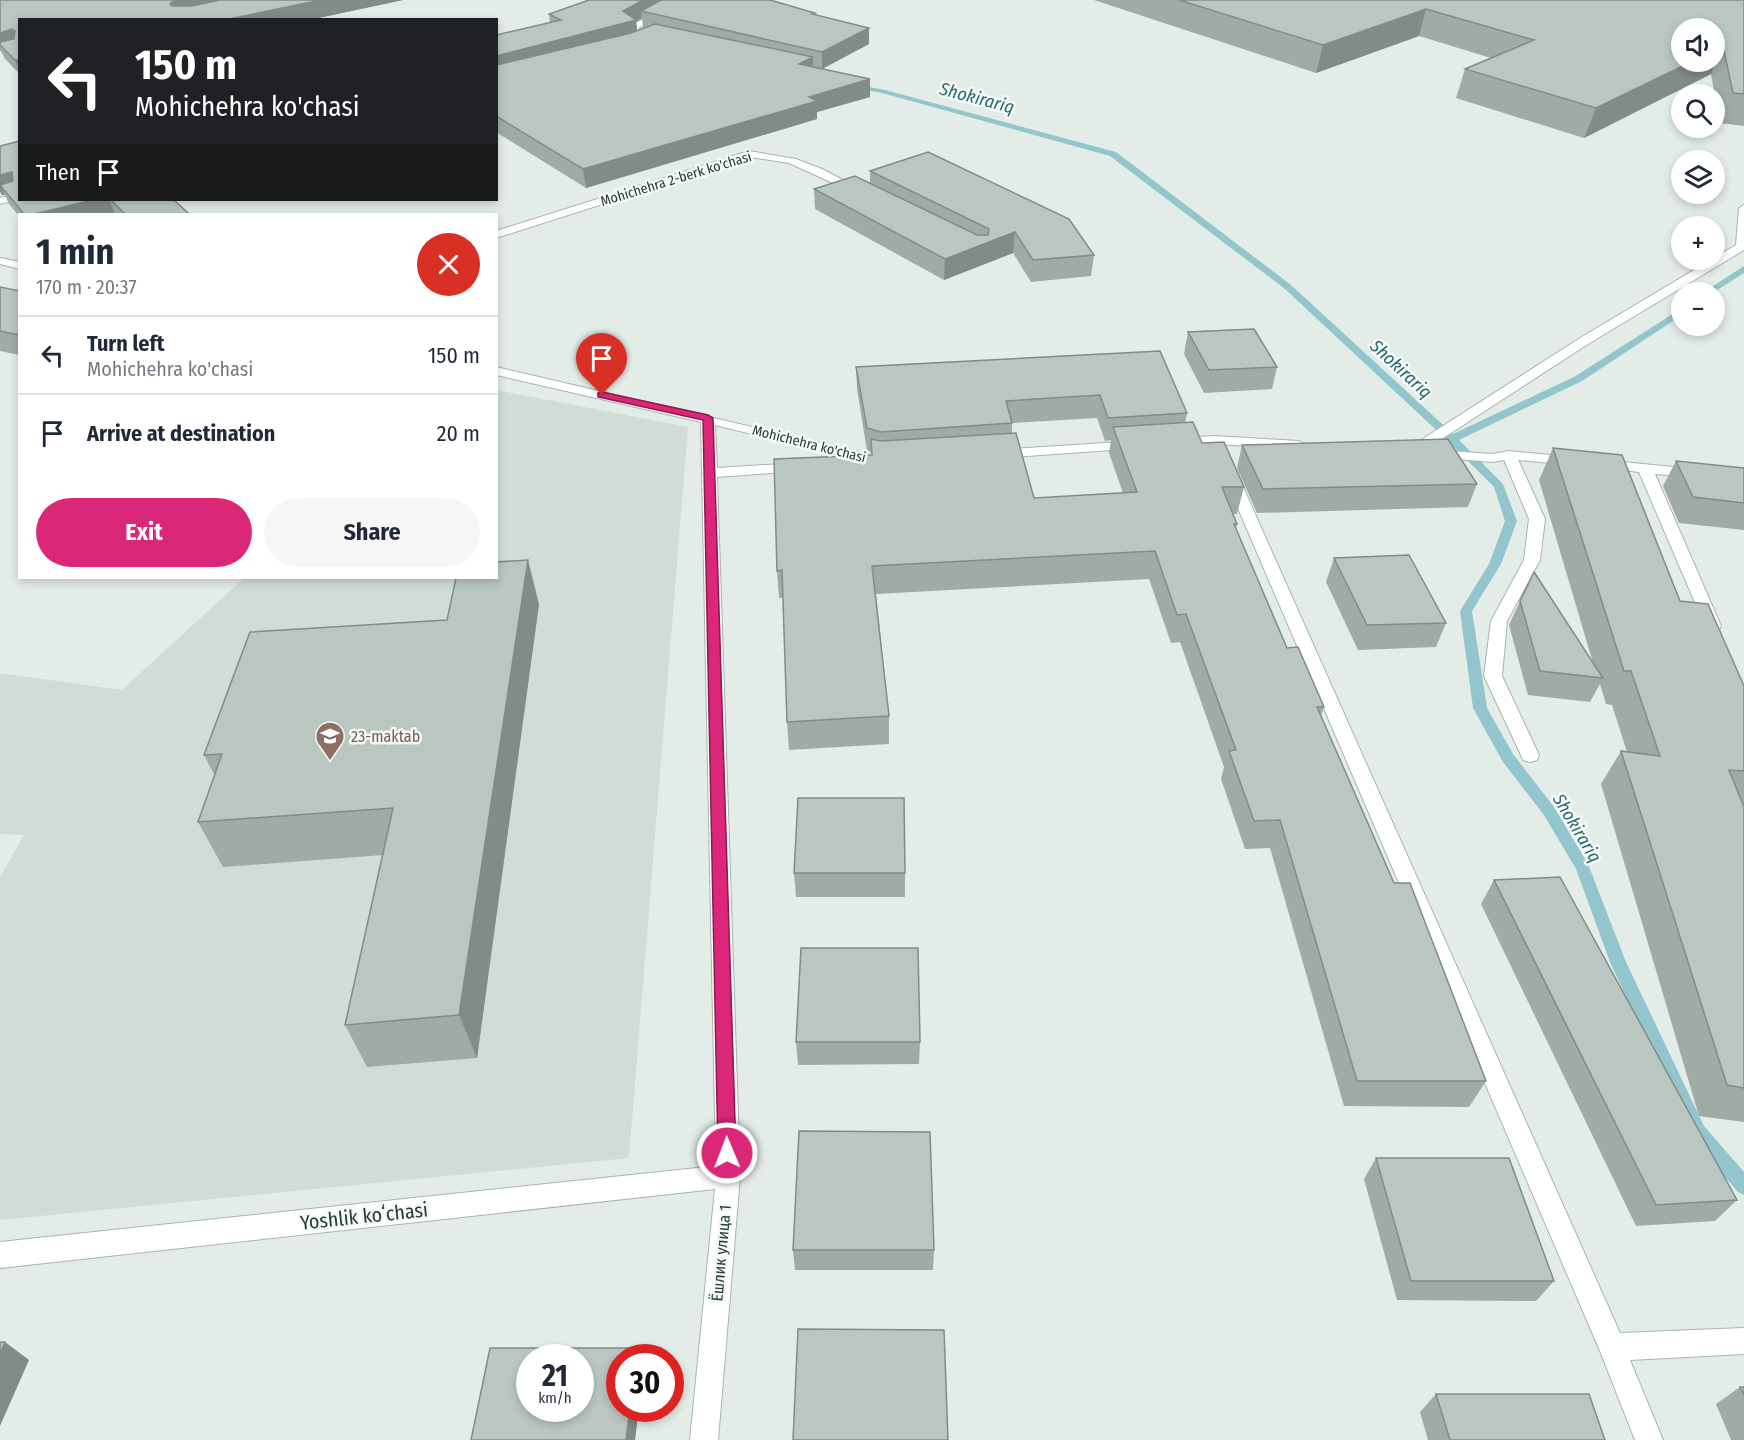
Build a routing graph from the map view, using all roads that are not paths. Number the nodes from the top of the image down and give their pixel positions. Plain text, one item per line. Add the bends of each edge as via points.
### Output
1 (684, 0) edge
2 (638, 42) edge
3 (866, 195) edge
4 (18, 196) edge
5 (0, 201) edge
6 (1744, 208) edge
7 (498, 235) edge
8 (0, 261) edge
9 (18, 266) edge
10 (498, 371) edge
11 (708, 418) junction
12 (1215, 440) junction
13 (1318, 447) edge
14 (988, 454) edge
15 (1501, 456) junction
16 (835, 464) edge
17 (812, 466) edge
18 (1645, 468) junction
19 (709, 473) junction
20 (1711, 475) edge
21 (1720, 642) edge
22 (1530, 755) dead end
23 (728, 1176) junction
24 (0, 1255) edge
25 (1744, 1341) edge
26 (1612, 1347) junction
27 (704, 1440) edge
28 (1649, 1440) edge

1 - 2 street via 631,28 657,35
3 - 7 street, Mohichehra 2-berk ko'chasi via 792,159 749,154
4 - 5 street
6 - 15 street via 1742,246 1409,452
8 - 9 street
10 - 11 street, Mohichehra ko'chasi
11 - 16 street, Mohichehra ko'chasi via 887,461
11 - 19 street, Ёшлик улица 1
12 - 13 street
12 - 14 street
12 - 26 street
15 - 18 street
15 - 22 street via 1537,519 1532,560 1499,621 1493,676
17 - 19 street
18 - 20 street
18 - 21 street
19 - 23 street, Ёшлик улица 1
23 - 24 street, Yoshlik koʻchasi
23 - 27 street, Ёшлик улица 1
25 - 26 street
26 - 28 street

